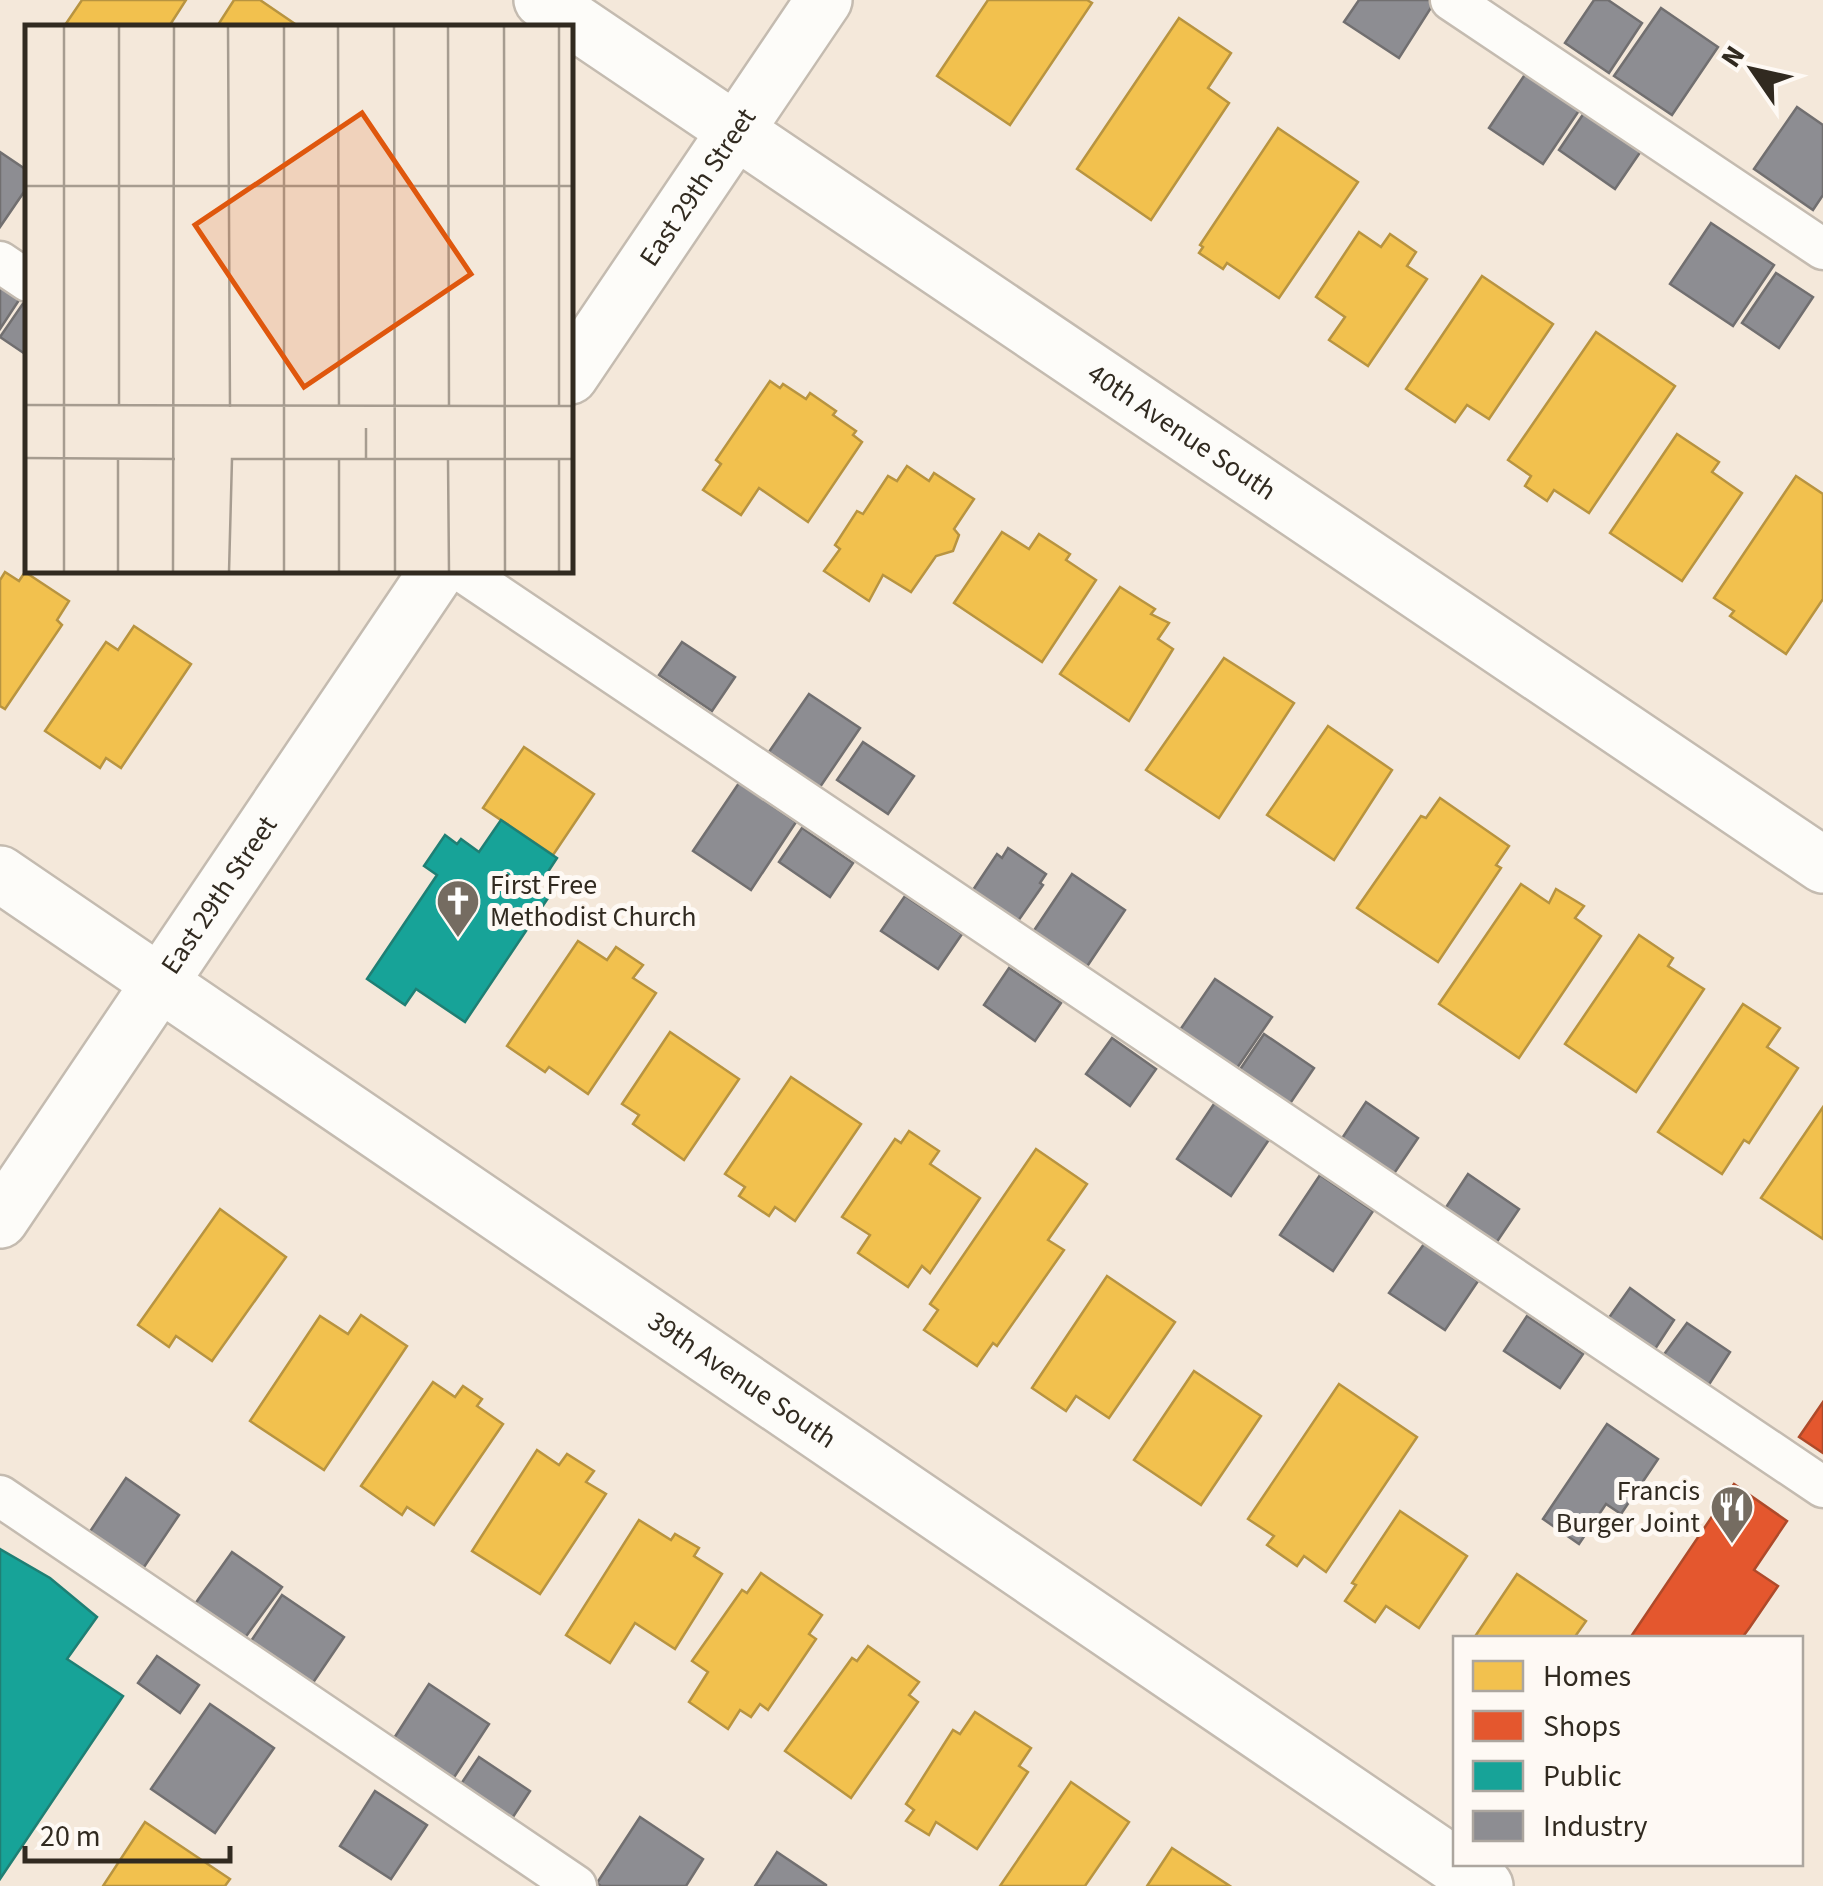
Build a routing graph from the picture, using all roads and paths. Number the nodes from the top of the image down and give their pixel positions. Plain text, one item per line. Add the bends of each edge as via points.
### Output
1 (542, 0) edge
2 (824, 0) edge
3 (1451, 0) edge
4 (736, 130) junction
5 (1823, 250) edge
6 (0, 262) edge
7 (25, 279) edge
8 (572, 373) edge
9 (437, 572) edge
10 (463, 572) edge
11 (1823, 865) edge
12 (0, 874) edge
13 (161, 982) junction
14 (0, 1220) edge
15 (1823, 1487) edge
16 (0, 1496) edge
17 (1453, 1864) edge
18 (1456, 1866) edge
19 (576, 1886) edge
20 (1485, 1886) edge

1 - 4 street, 40th Avenue South
2 - 4 street, East 29th Street
3 - 5 lane
4 - 8 street, East 29th Street
4 - 11 street, 40th Avenue South
6 - 7 lane
9 - 13 street, East 29th Street
10 - 15 lane
12 - 13 street, 39th Avenue South
13 - 14 street, East 29th Street
13 - 17 street, 39th Avenue South
16 - 19 lane
18 - 20 street, 39th Avenue South

